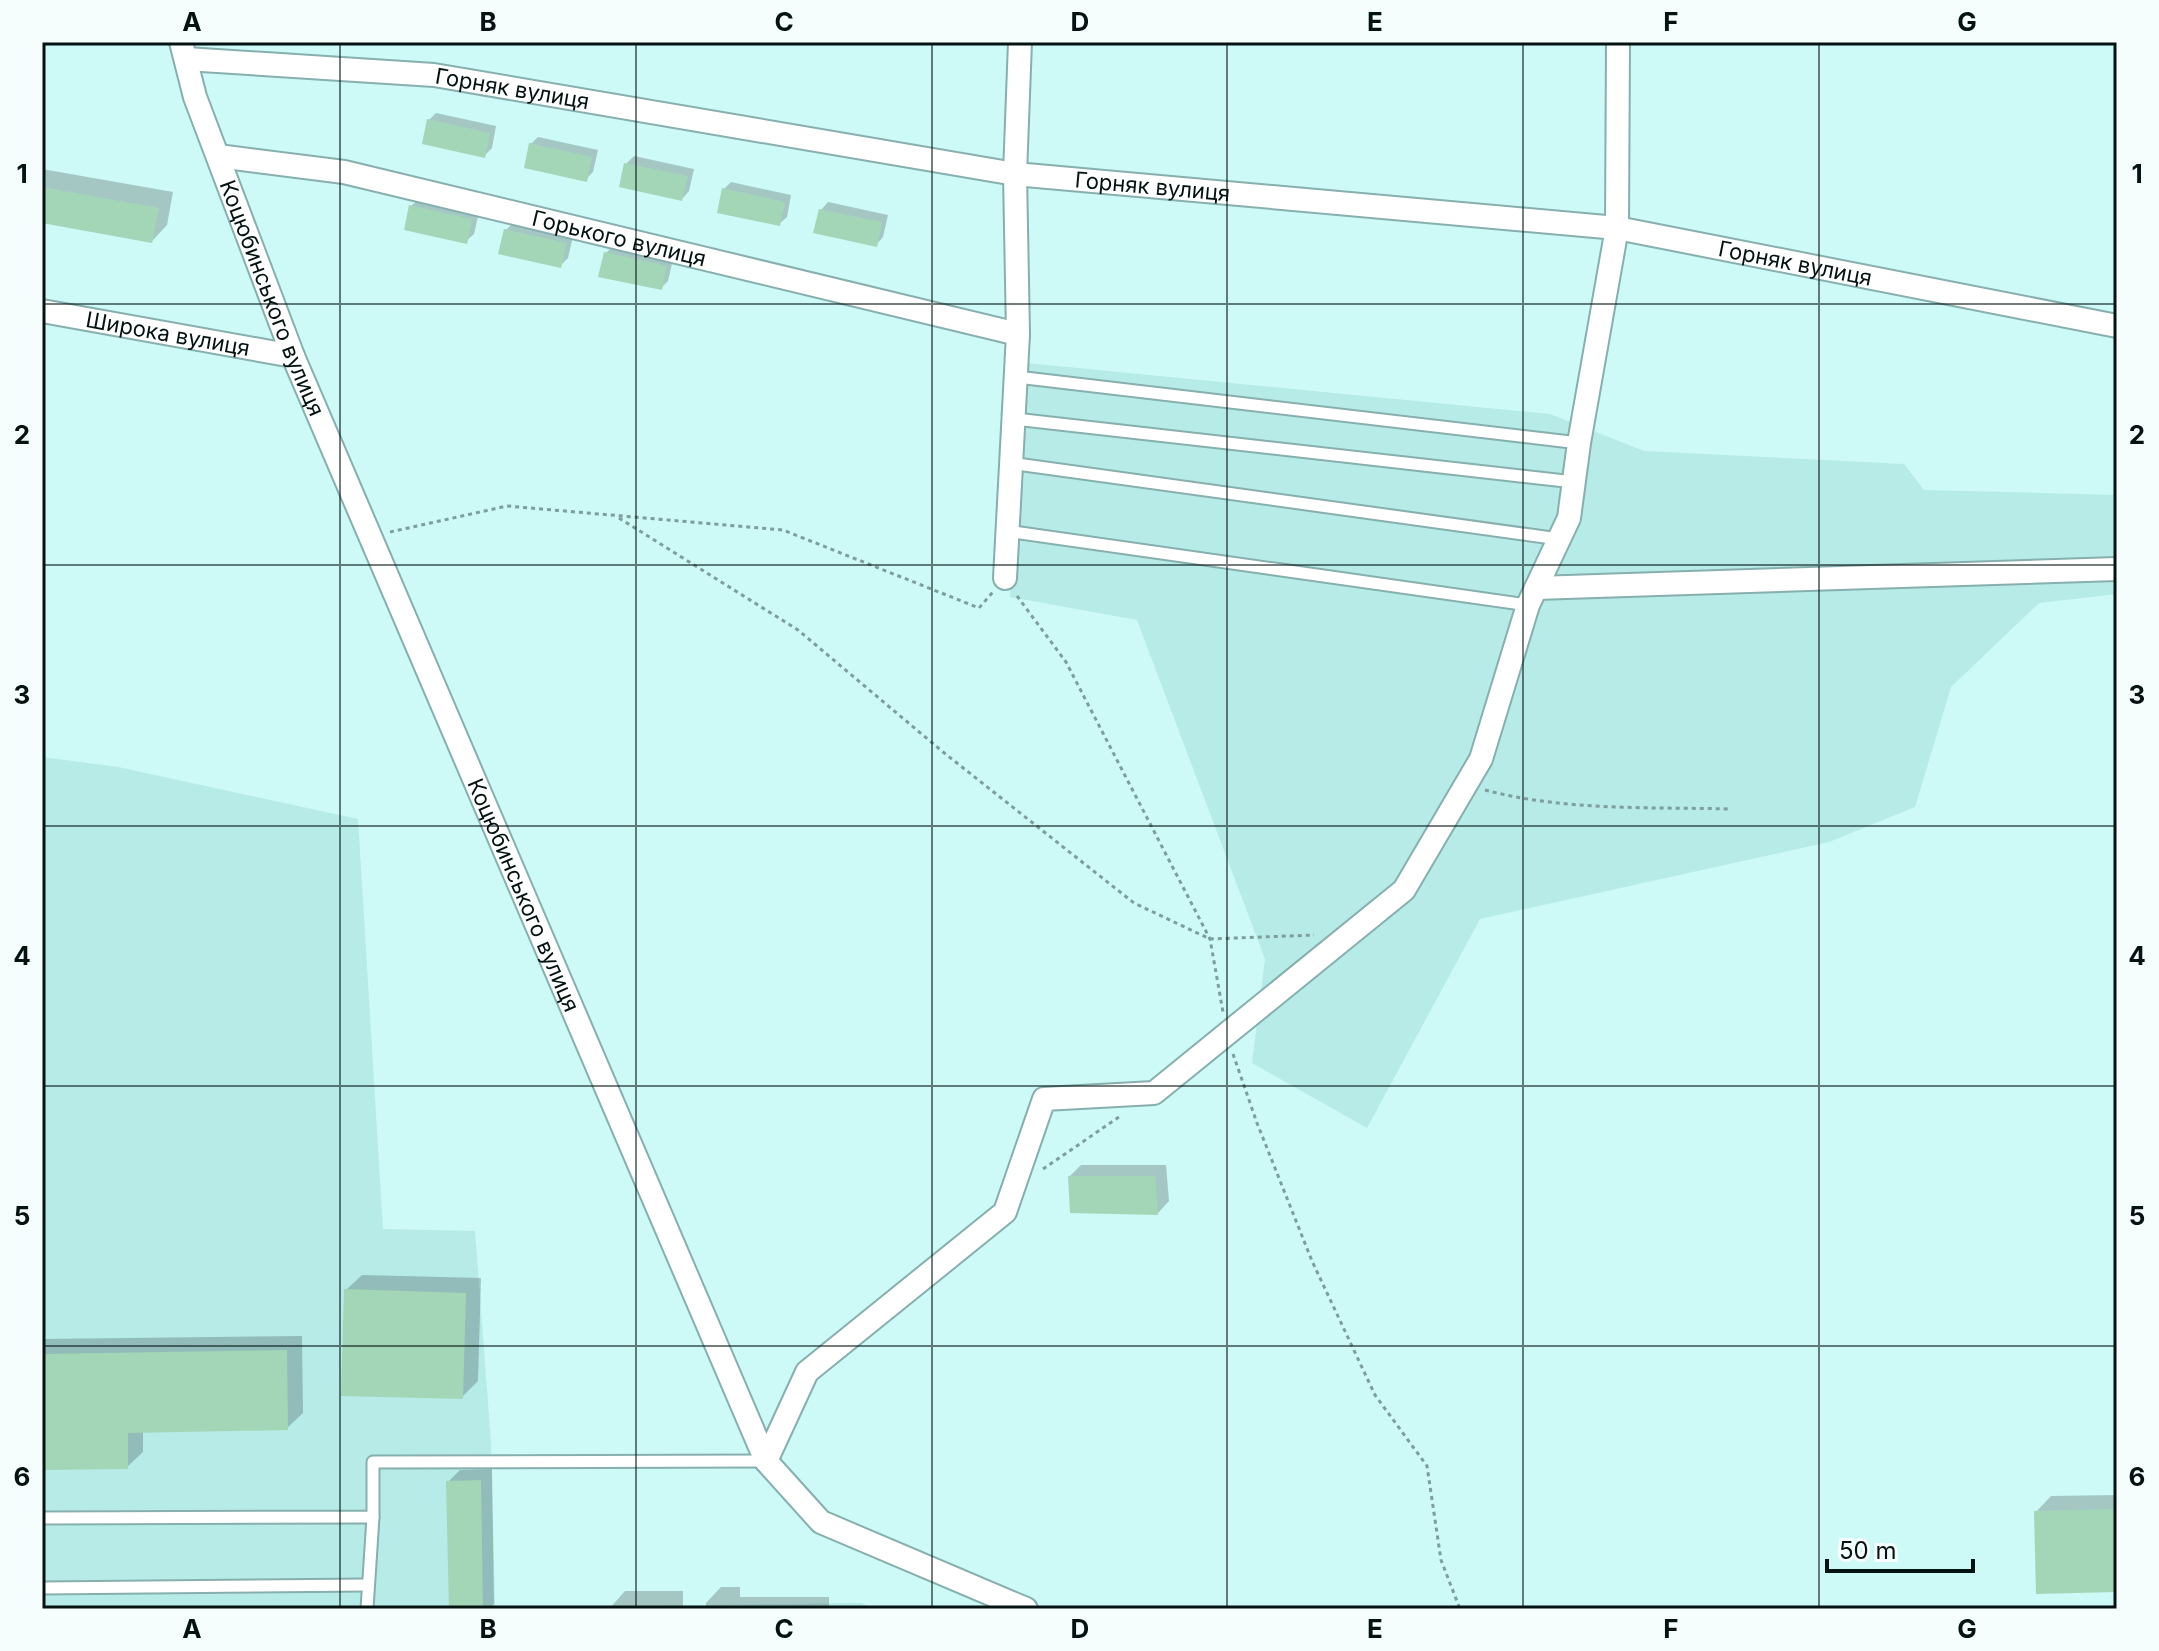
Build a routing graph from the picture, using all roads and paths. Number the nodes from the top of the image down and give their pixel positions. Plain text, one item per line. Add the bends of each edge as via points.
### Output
1 (1020, 42) edge
2 (1618, 42) edge
3 (183, 51) edge
4 (218, 156) junction
5 (1015, 174) junction
6 (1617, 228) junction
7 (42, 311) edge
8 (2117, 326) edge
9 (1018, 334) junction
10 (293, 356) junction
11 (1017, 377) junction
12 (1015, 419) junction
13 (1579, 443) junction
14 (1010, 463) junction
15 (1574, 482) junction
16 (617, 516) junction
17 (1006, 531) junction
18 (371, 536) junction
19 (1559, 539) junction
20 (2117, 569) edge
21 (1005, 578) junction
22 (1532, 596) junction
23 (1466, 785) junction
24 (1731, 809) dead end
25 (1350, 934) junction
26 (1210, 939) junction
27 (1226, 1034) junction
28 (1154, 1093) junction
29 (1013, 1189) junction
30 (766, 1461) junction
31 (373, 1517) junction
32 (42, 1518) edge
33 (367, 1585) junction
34 (42, 1588) edge
35 (367, 1609) edge
36 (1026, 1609) edge
37 (1460, 1609) edge

1 - 5 street
2 - 6 street
3 - 4 street, Коцюбинського вулиця
3 - 5 street, Горняк вулиця via 434,75
4 - 9 street, Горького вулиця via 344,172
4 - 10 street, Коцюбинського вулиця
5 - 6 street, Горняк вулиця
5 - 9 street
6 - 8 street, Горняк вулиця
6 - 13 street
7 - 10 street, Широка вулиця
9 - 11 street
10 - 18 street, Коцюбинського вулиця
11 - 12 street
11 - 13 lane
12 - 14 street
12 - 15 lane
13 - 15 street
14 - 17 street
14 - 19 lane
15 - 19 street via 1569,518
16 - 18 path via 507,506
16 - 21 path via 783,530 979,608
16 - 26 path via 798,630 1134,903
17 - 21 street
17 - 22 lane
18 - 30 street, Коцюбинського вулиця
19 - 22 street
20 - 22 street
21 - 26 path via 1066,662
22 - 23 street via 1481,759
23 - 24 path via 1558,804
23 - 25 street via 1404,890
25 - 26 path
25 - 27 street
26 - 27 path
27 - 28 street
27 - 37 path via 1312,1261 1375,1395 1427,1466 1441,1560
28 - 29 path
28 - 29 street via 1044,1099
29 - 30 street via 1005,1212 807,1372
30 - 31 lane via 373,1462
30 - 36 street, Коцюбинського вулиця via 821,1522
31 - 32 lane
31 - 33 lane
33 - 34 lane
33 - 35 lane

